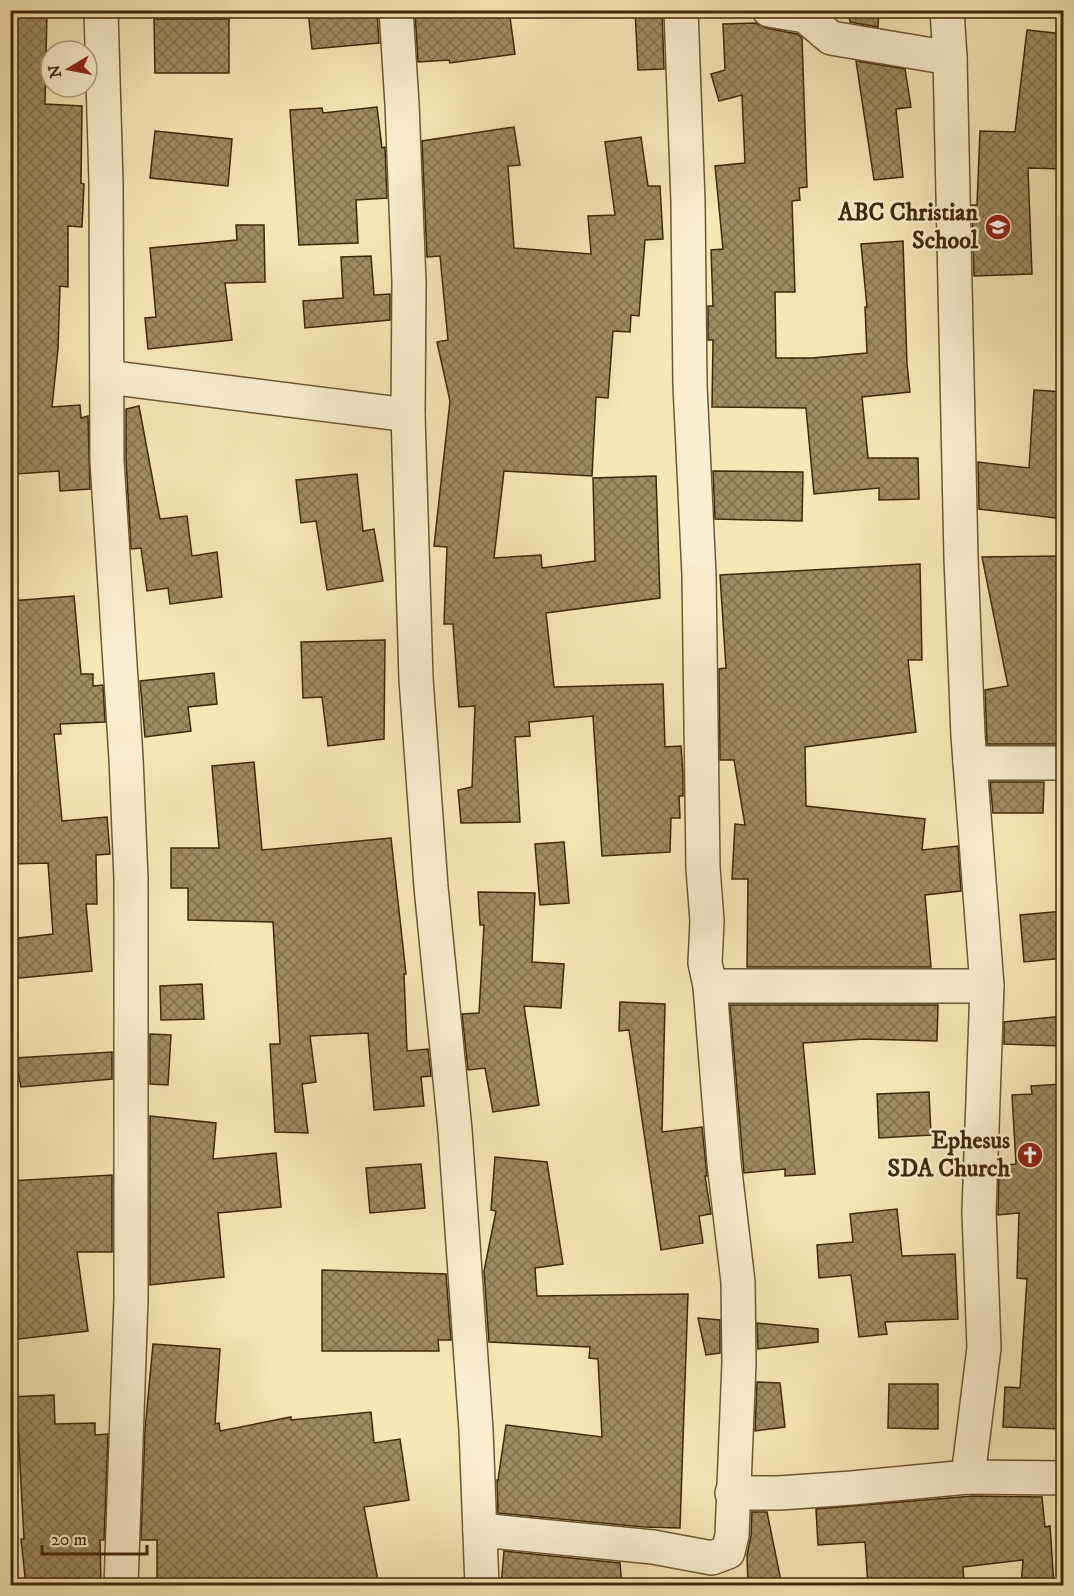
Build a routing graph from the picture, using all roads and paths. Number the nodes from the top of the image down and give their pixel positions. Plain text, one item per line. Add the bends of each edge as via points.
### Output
1 (101, 10) edge
2 (396, 10) edge
3 (681, 10) edge
4 (769, 10) edge
5 (947, 10) edge
6 (950, 58) junction
7 (107, 377) junction
8 (408, 415) junction
9 (970, 763) junction
10 (1064, 763) edge
11 (710, 986) junction
12 (987, 986) junction
13 (968, 1478) junction
14 (1064, 1478) edge
15 (732, 1493) junction
16 (480, 1530) junction
17 (122, 1586) edge
18 (482, 1586) edge

1 - 7 street
2 - 8 street via 409,282
3 - 11 street via 699,574 705,963
4 - 6 street via 805,16 831,38
5 - 6 street
6 - 9 street via 961,558
7 - 8 street
7 - 17 street via 107,460 131,891 131,1299
8 - 16 street via 416,679 455,1130
9 - 10 street
9 - 12 street
11 - 12 street
11 - 15 street via 738,1282
12 - 13 street via 979,1212 984,1348
13 - 14 street
13 - 15 street
15 - 16 street via 728,1552 712,1558 653,1547
16 - 18 street

